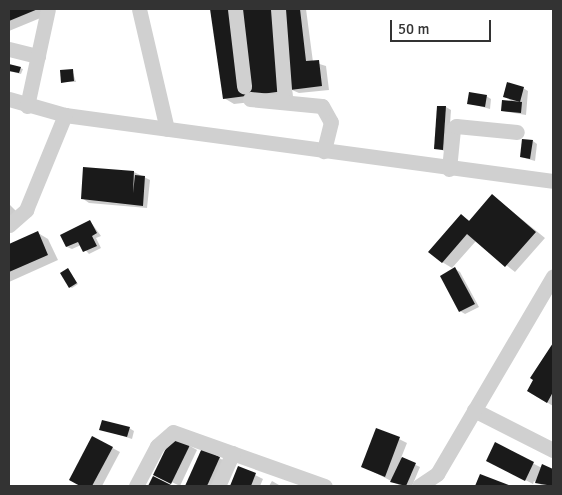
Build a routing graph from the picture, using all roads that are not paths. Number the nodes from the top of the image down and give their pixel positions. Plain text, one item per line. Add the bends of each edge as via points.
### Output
1 (48, 9) edge
2 (138, 9) edge
3 (236, 9) edge
4 (278, 9) edge
5 (9, 49) edge
6 (38, 56) junction
7 (9, 99) edge
8 (285, 102) junction
9 (27, 106) junction
10 (65, 115) junction
11 (167, 129) junction
12 (517, 132) dead end
13 (324, 151) junction
14 (449, 169) junction
15 (553, 181) edge
16 (9, 225) edge
17 (553, 276) edge
18 (474, 410) junction
19 (553, 450) edge
20 (233, 453) junction
21 (300, 483) edge
22 (136, 486) edge
23 (218, 486) edge
24 (325, 486) edge
25 (419, 486) edge

1 - 6 street
2 - 11 street
3 - 8 street via 247,92
4 - 8 street
5 - 6 street
6 - 9 street
7 - 9 street
8 - 13 street via 322,106 328,113 331,122
9 - 10 street
10 - 11 street
10 - 16 street via 26,210
11 - 13 street
12 - 14 street via 456,126
13 - 14 street
14 - 15 street
17 - 18 street
18 - 19 street
18 - 25 street via 437,474
20 - 21 street
20 - 22 street via 173,432 157,446
20 - 23 street
21 - 24 street

